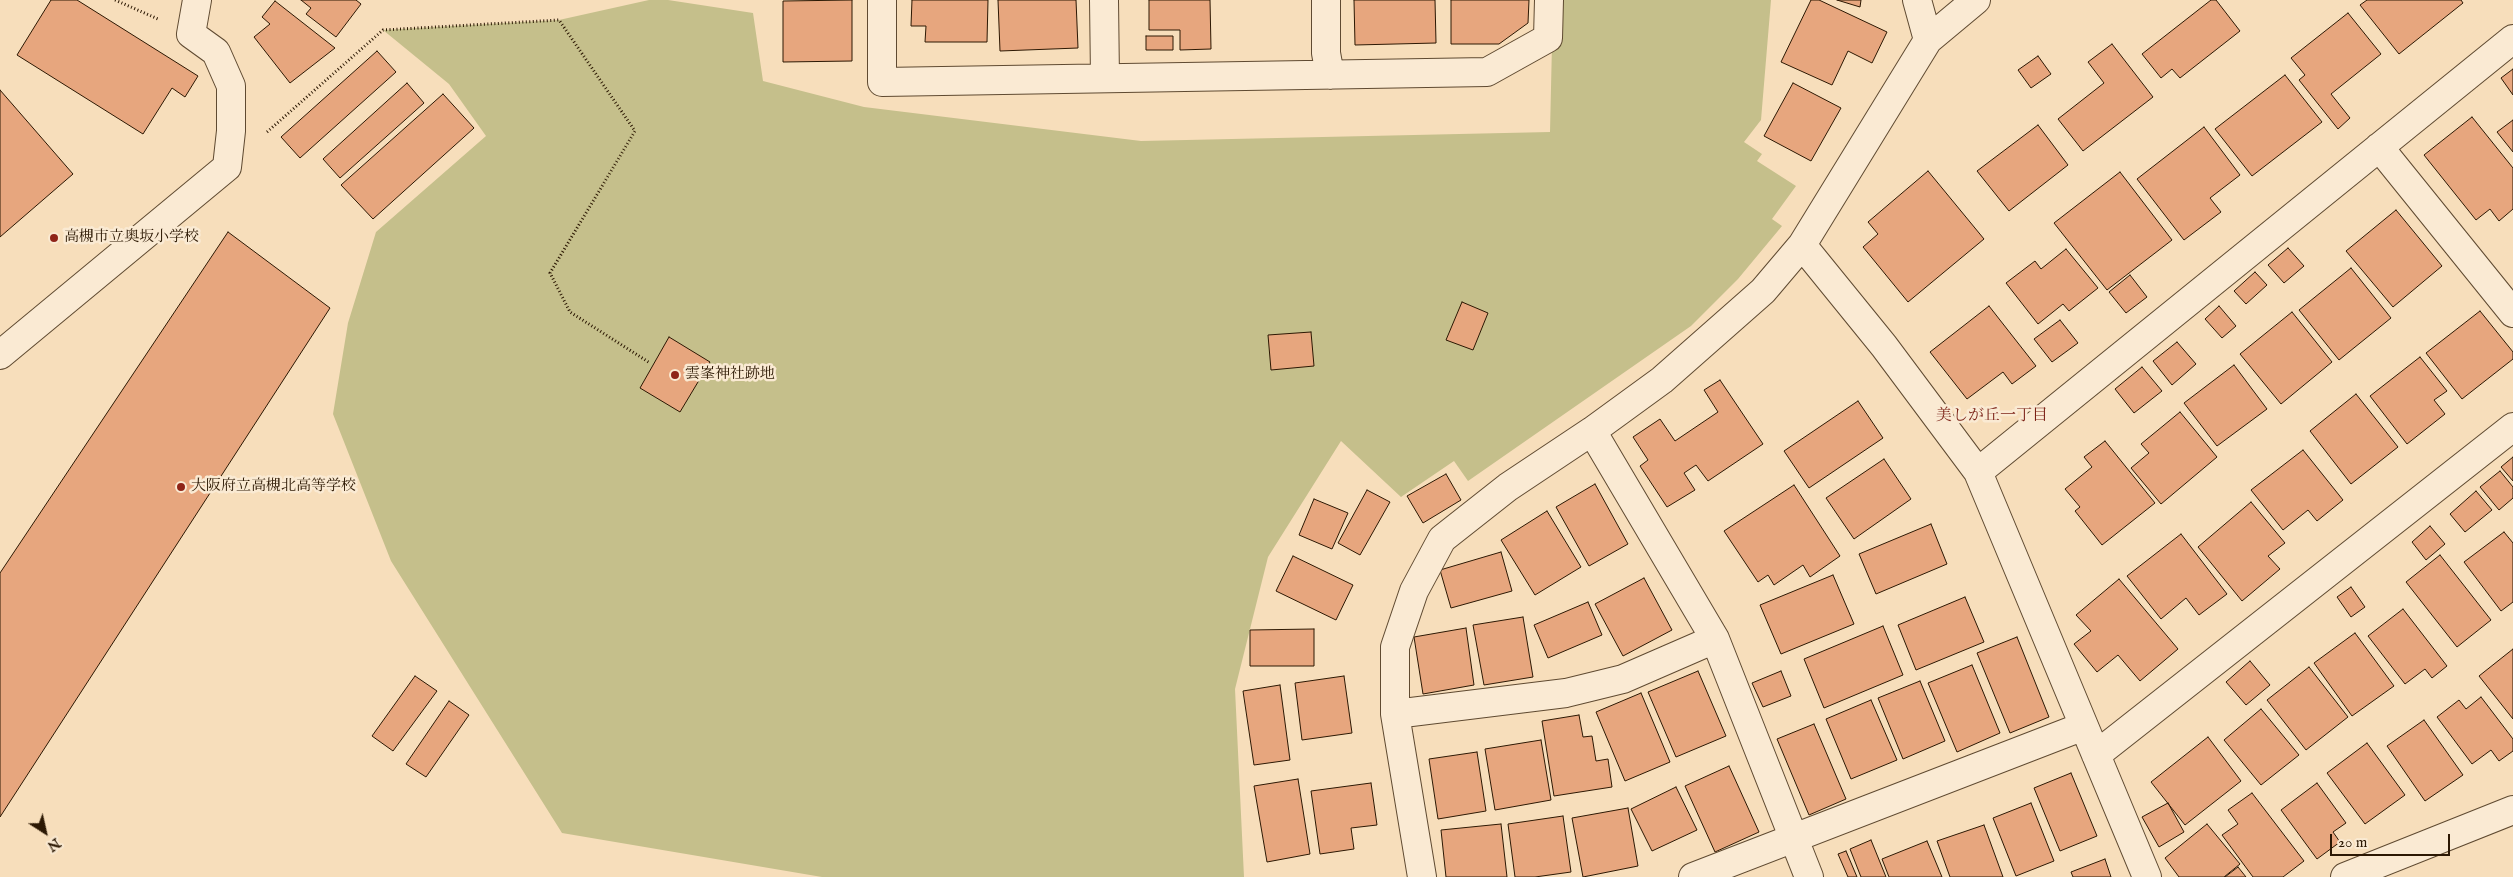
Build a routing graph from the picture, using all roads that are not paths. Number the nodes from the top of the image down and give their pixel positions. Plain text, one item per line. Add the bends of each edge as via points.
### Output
1 (196, 0) edge
2 (882, 0) edge
3 (1104, 0) edge
4 (1326, 0) edge
5 (1549, 0) edge
6 (1917, 0) edge
7 (1976, 0) edge
8 (2513, 39) edge
9 (1928, 40) junction
10 (1330, 75) junction
11 (1105, 78) junction
12 (2379, 147) junction
13 (1802, 245) junction
14 (2513, 313) edge
15 (0, 355) edge
16 (2513, 427) edge
17 (1592, 431) junction
18 (1978, 472) junction
19 (1715, 639) junction
20 (1395, 714) junction
21 (2084, 726) junction
22 (2096, 755) junction
23 (2513, 810) edge
24 (1794, 839) junction
25 (1422, 877) edge
26 (1693, 877) edge
27 (1809, 877) edge
28 (2147, 877) edge
29 (2345, 877) edge

1 - 15 street via 191,34 216,52 231,86 227,167
2 - 11 street via 882,82
3 - 11 street
4 - 10 street via 1326,54
5 - 10 street via 1548,38 1486,72
6 - 9 street
7 - 9 street
8 - 12 street
9 - 13 street
10 - 11 street
12 - 14 street
12 - 18 street
13 - 17 street via 1763,291 1662,380
13 - 18 street via 1884,346
16 - 22 street
17 - 19 street
17 - 20 street via 1508,487 1442,539 1414,591 1395,647
18 - 21 street
19 - 20 street via 1622,679 1566,693
19 - 24 street
20 - 25 street
21 - 22 street
21 - 24 street
22 - 28 street
23 - 29 street
24 - 26 street
24 - 27 street

